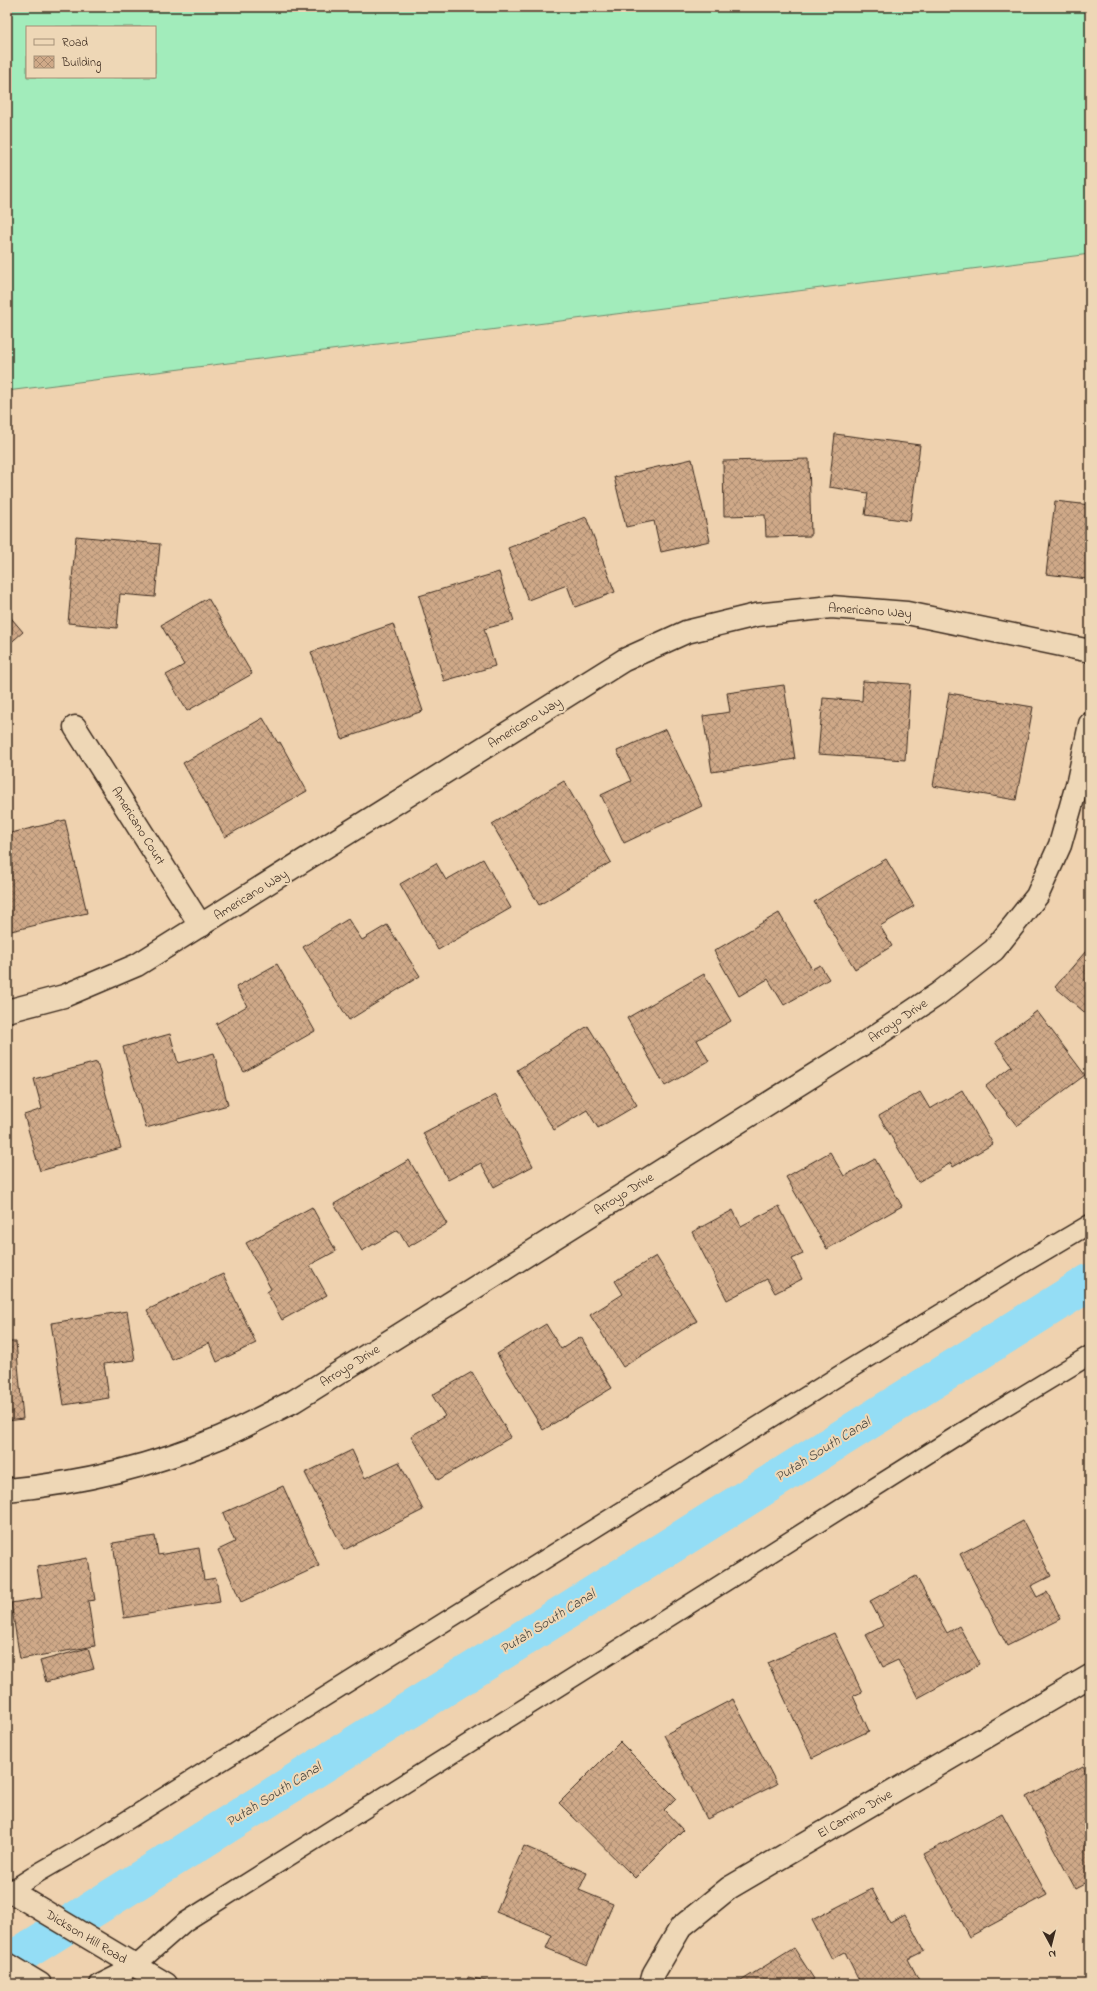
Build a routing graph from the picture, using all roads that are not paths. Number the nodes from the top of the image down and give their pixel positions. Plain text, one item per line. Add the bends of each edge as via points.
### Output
1 (1090, 651) edge
2 (1090, 724) edge
3 (75, 727) dead end
4 (201, 926) junction
5 (7, 1011) edge
6 (1090, 1224) edge
7 (1090, 1355) edge
8 (7, 1490) edge
9 (1090, 1676) edge
10 (8, 1891) edge
11 (7, 1964) edge
12 (135, 1966) junction
13 (39, 1983) edge
14 (99, 1984) edge
15 (166, 1984) edge
16 (651, 1984) edge

1 - 4 street, Americano Way via 907,613 831,607 756,615 686,632 624,660
2 - 8 street, Arroyo Drive via 1078,781 1060,845 1037,896 994,950 938,994 294,1401 220,1437 143,1465 55,1485
3 - 4 street, Americano Court
4 - 5 street, Americano Way via 130,968 64,996
6 - 10 lane via 854,1367
7 - 12 lane via 961,1433 185,1922
9 - 16 street, El Camino Drive via 729,1888 681,1927 654,1973
10 - 12 street, Dickson Hill Road
11 - 13 street
12 - 14 lane
12 - 15 street, Dickson Hill Road

